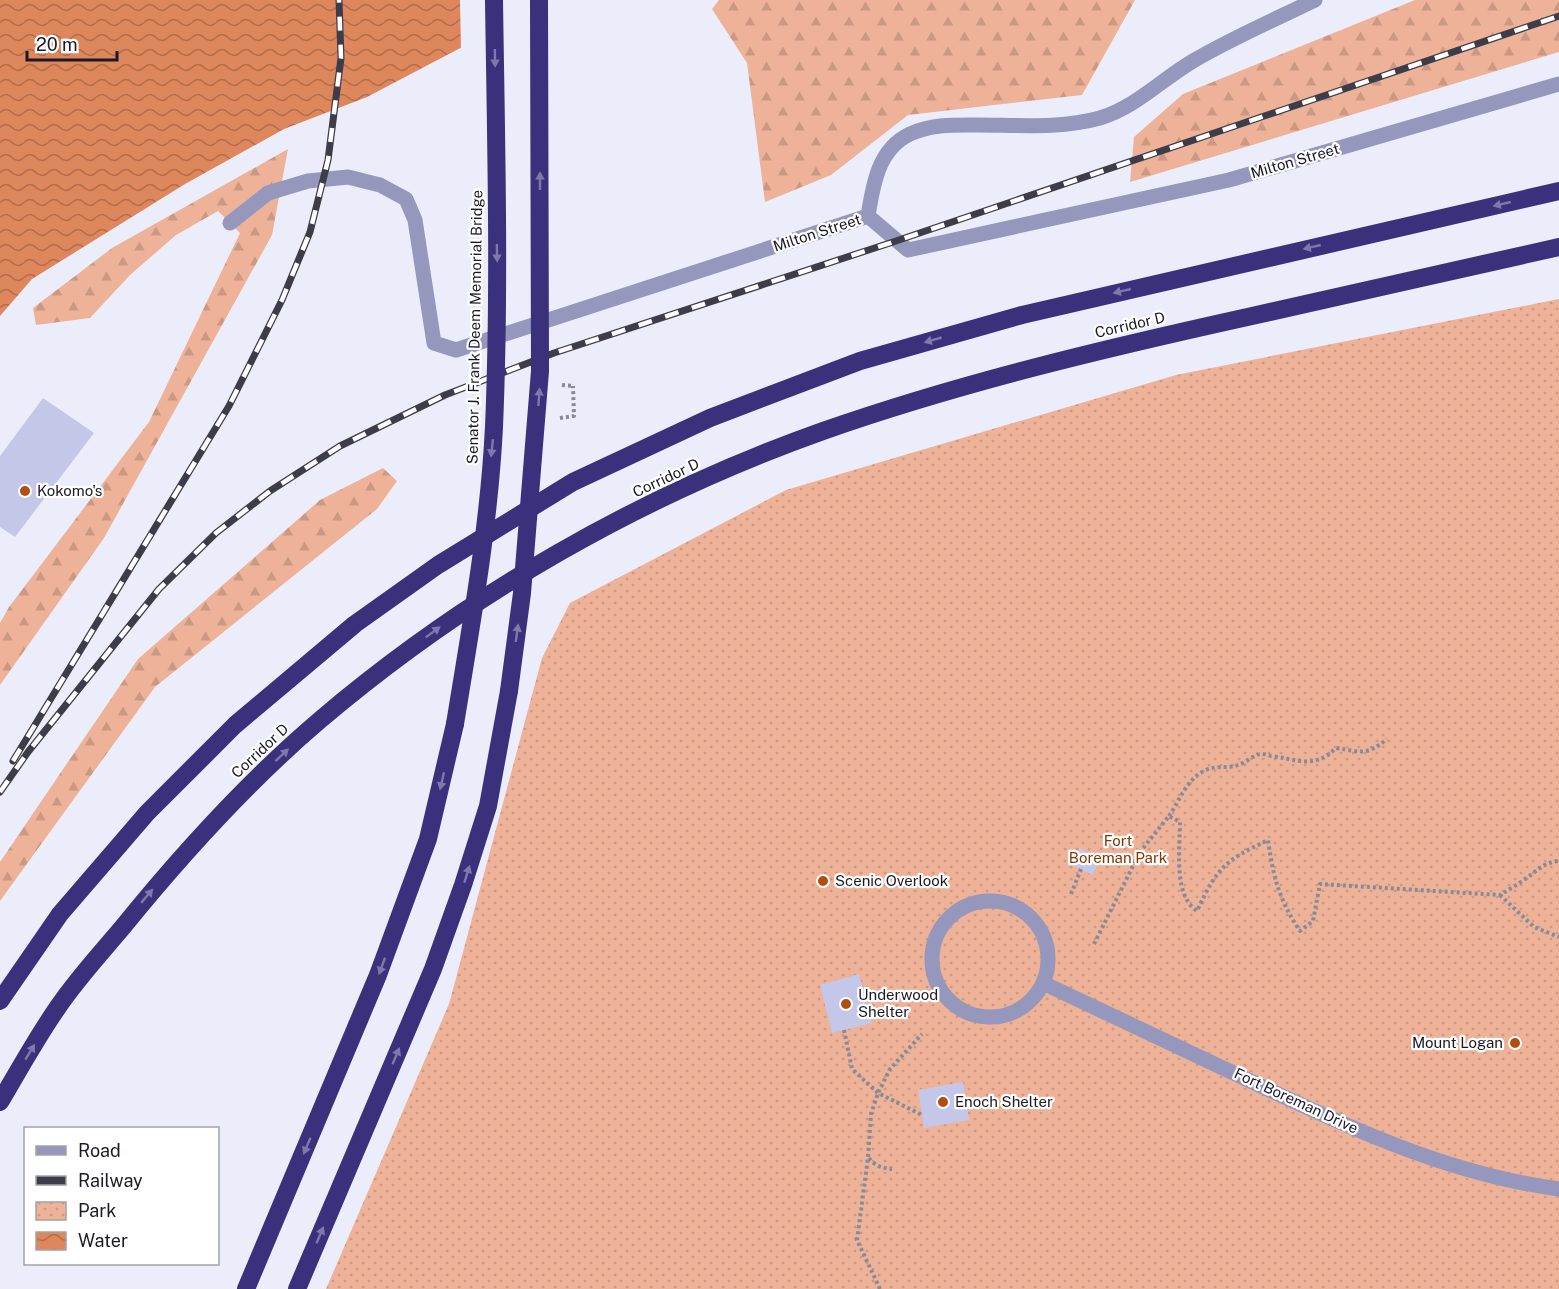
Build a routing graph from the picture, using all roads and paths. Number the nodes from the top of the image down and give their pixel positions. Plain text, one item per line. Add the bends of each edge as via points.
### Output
1 (494, 0) edge
2 (539, 0) edge
3 (1315, 0) edge
4 (1559, 84) edge
5 (1559, 191) edge
6 (868, 216) junction
7 (230, 223) dead end
8 (1559, 247) edge
9 (573, 386) dead end
10 (553, 418) dead end
11 (1388, 739) dead end
12 (1169, 816) junction
13 (1559, 861) edge
14 (1081, 869) dead end
15 (1071, 894) dead end
16 (1500, 895) junction
17 (1559, 937) edge
18 (1094, 944) dead end
19 (1043, 983) junction
20 (0, 1001) edge
21 (844, 1030) dead end
22 (922, 1034) dead end
23 (878, 1093) junction
24 (0, 1102) edge
25 (922, 1115) dead end
26 (868, 1158) junction
27 (892, 1169) dead end
28 (1559, 1190) edge
29 (246, 1289) edge
30 (297, 1289) edge
31 (879, 1289) edge

1 -> 29 highway, Senator J. Frank Deem Memorial Bridge, bridge via 494,428 480,573 455,724 428,839 378,975
30 -> 2 highway, bridge via 433,969 488,806 524,581 540,371
3 - 6 street via 1221,45 1128,108 1100,118 1066,125 937,126 909,135 893,146 882,161
4 - 6 street, Milton Street via 1229,180 908,250
5 -> 20 highway via 1034,312 860,361 710,418 573,482 438,566 355,624 235,724 147,813 60,914
6 - 7 street, Milton Street via 456,350 434,343 415,220 406,199 380,185 348,177 308,181 268,193
24 -> 8 highway, Corridor D via 58,1006 151,892 229,806 317,723 381,671 443,624 561,552 699,481 820,432 943,392 1098,350
9 - 10 path via 574,416
11 - 12 path via 1366,752 1336,748 1316,762 1262,753 1237,766 1206,770 1185,789
12 - 16 path via 1180,822 1181,885 1185,899 1197,911 1221,867 1268,840 1280,896 1300,930 1313,921 1320,884
12 - 18 path via 1140,852
13 - 16 path via 1541,867
14 - 15 path
16 - 17 path via 1534,927
19 - 19 street via 1048,965 1044,938 1029,916 1014,906 978,902 946,920 936,936 931,955 933,975 943,994 957,1008 975,1016 996,1017 1015,1012 1032,1000
19 - 28 street, Fort Boreman Drive via 1390,1144 1481,1175
21 - 23 path via 852,1069
22 - 23 path via 890,1069
23 - 25 path
23 - 26 path via 871,1114
26 - 27 path via 873,1164
26 - 31 path via 856,1240

